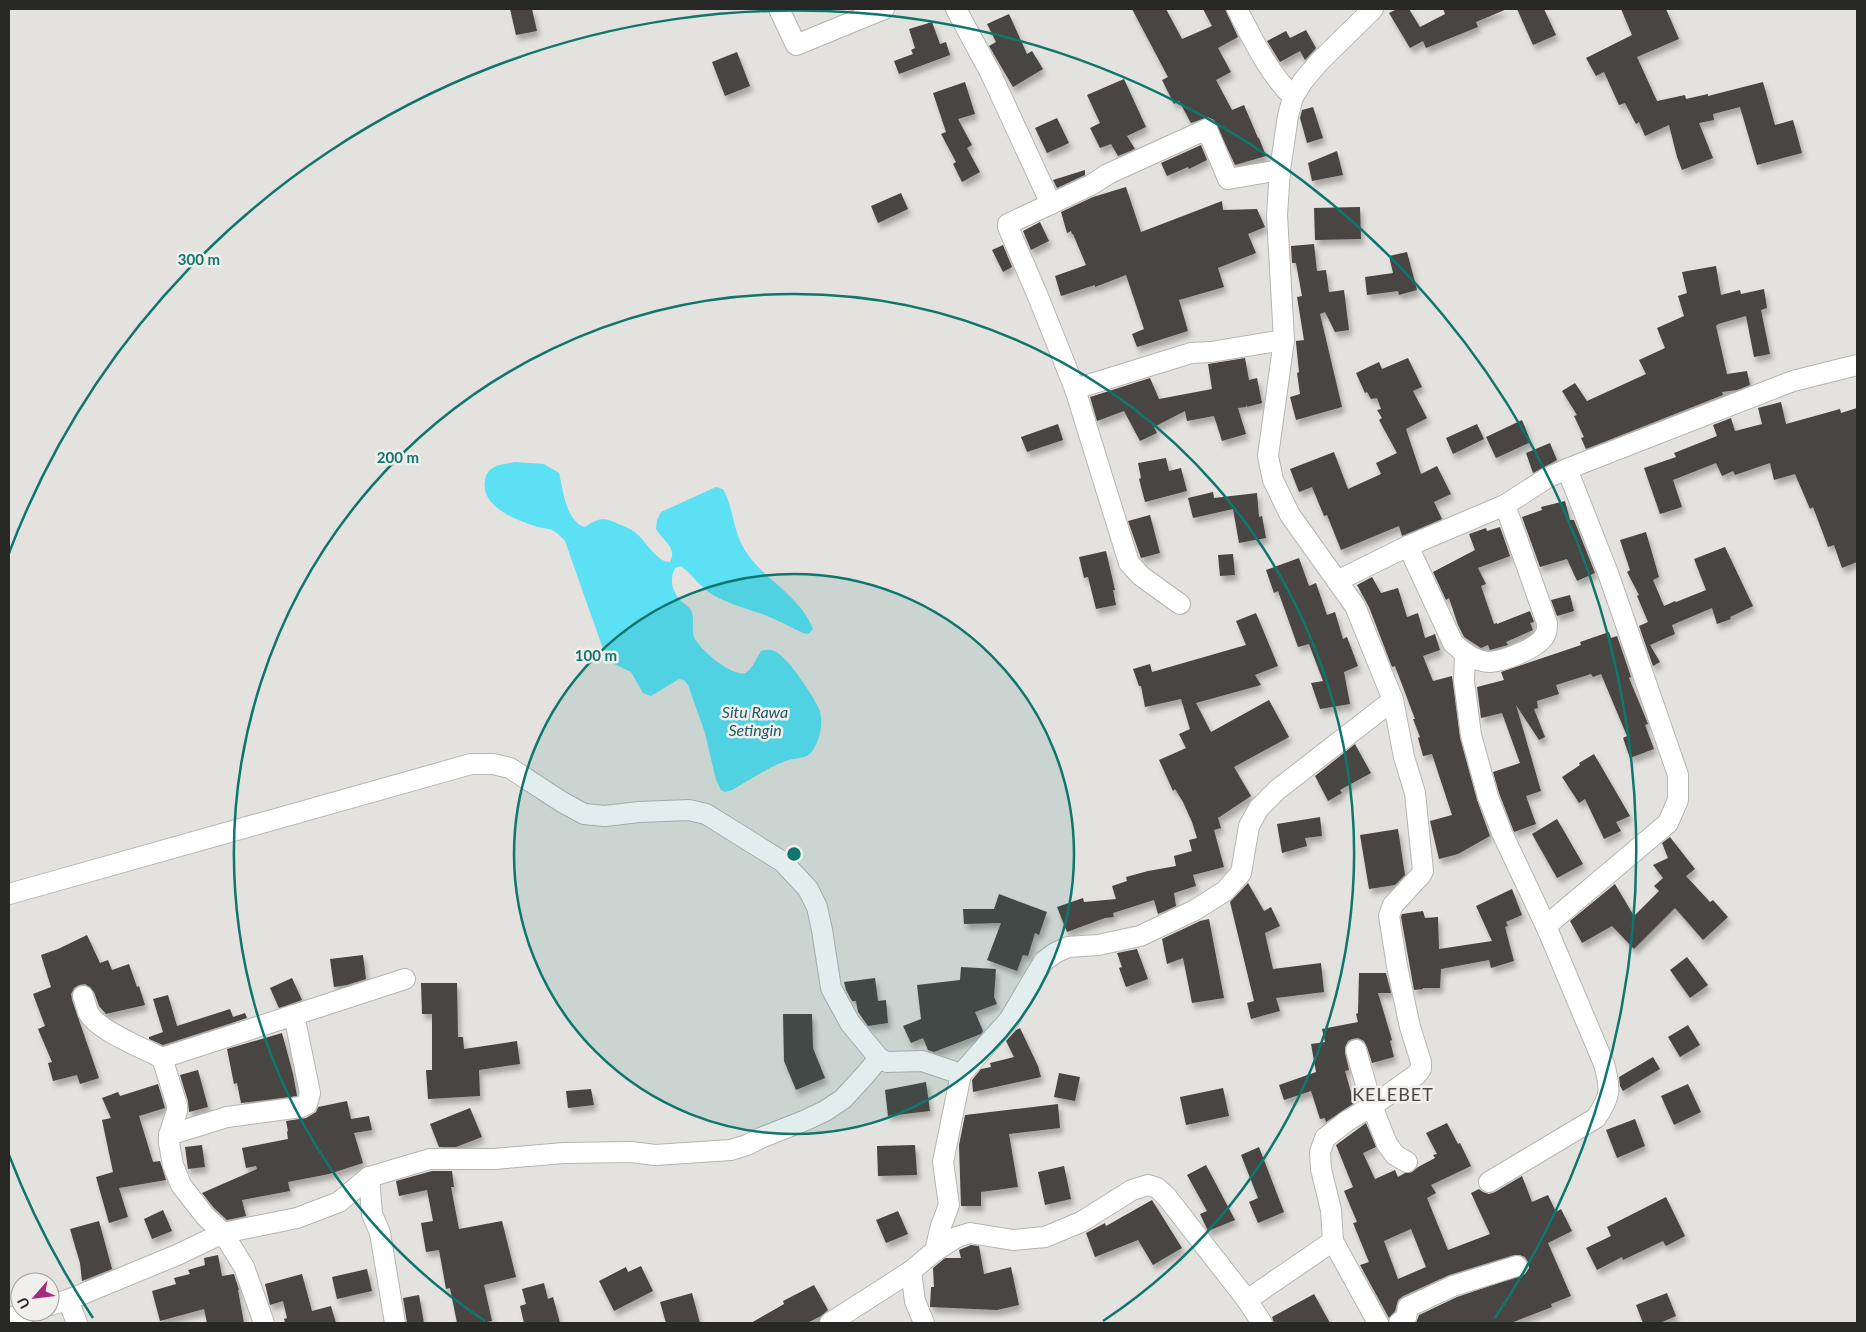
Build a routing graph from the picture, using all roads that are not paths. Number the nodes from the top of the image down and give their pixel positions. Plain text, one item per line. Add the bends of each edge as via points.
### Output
1 (779, 9) edge
2 (884, 9) edge
3 (956, 9) edge
4 (1237, 9) edge
5 (1373, 9) edge
6 (1293, 97) junction
7 (1280, 170) junction
8 (1051, 204) junction
9 (1284, 340) junction
10 (1857, 366) edge
11 (1075, 389) junction
12 (1567, 469) junction
13 (1505, 505) junction
14 (1408, 546) junction
15 (1337, 581) junction
16 (1180, 604) dead end
17 (1465, 654) junction
18 (1393, 700) junction
19 (9, 894) edge
20 (1546, 926) junction
21 (405, 979) dead end
22 (84, 996) dead end
23 (294, 1015) junction
24 (1356, 1050) dead end
25 (162, 1058) junction
26 (879, 1058) junction
27 (961, 1074) junction
28 (1372, 1106) junction
29 (169, 1135) junction
30 (1407, 1162) dead end
31 (369, 1177) junction
32 (1489, 1182) dead end
33 (223, 1233) junction
34 (1333, 1241) junction
35 (935, 1251) junction
36 (1517, 1266) dead end
37 (911, 1271) junction
38 (1247, 1300) junction
39 (60, 1302) edge
40 (60, 1303) edge
41 (77, 1323) edge
42 (264, 1323) edge
43 (395, 1323) edge
44 (830, 1323) edge
45 (924, 1323) edge
46 (1262, 1323) edge
47 (1378, 1323) edge
48 (1399, 1323) edge

1 - 2 street via 796,46
3 - 8 street via 990,72
4 - 6 street via 1270,70
5 - 6 street via 1319,62
6 - 7 street
7 - 8 street via 1228,179 1207,128
7 - 9 street via 1278,239
8 - 11 street via 1011,222 1008,227
9 - 11 street via 1191,353
9 - 15 street via 1268,456 1273,480 1290,515
10 - 12 street via 1793,381
11 - 16 street via 1129,563 1141,576
12 - 13 street
12 - 20 street via 1608,572 1678,775 1678,800 1668,823
13 - 14 street
13 - 17 street via 1547,623 1545,635 1519,654 1490,662
14 - 15 street
14 - 17 street via 1453,643
15 - 18 street via 1355,606
17 - 20 street via 1464,681 1480,774 1502,833
18 - 27 street via 1277,790 1259,808 1249,826 1241,873 1225,891 1195,910 1140,936 1068,947 1055,952 1044,960 1009,1020
18 - 28 street via 1415,793 1423,871 1393,906 1389,916 1421,1069
19 - 26 street via 471,764 493,764 510,768 584,814 605,816 689,810 706,814 783,862 808,889 817,908 831,988 850,1024
20 - 32 street via 1604,1064 1610,1084 1606,1102 1596,1118
21 - 23 street
22 - 25 street via 88,1013 99,1025
23 - 25 street
23 - 29 street via 310,1093 306,1104 227,1117
24 - 28 street
25 - 29 street via 177,1111
26 - 27 street via 887,1062 922,1062
26 - 31 street via 844,1098 825,1111 730,1150 655,1155 564,1153 494,1160 430,1159
27 - 35 street via 943,1162 950,1205
28 - 30 street via 1387,1144
28 - 34 street via 1325,1138 1320,1152 1331,1210
29 - 33 street via 173,1165 181,1185 204,1216
31 - 33 street via 339,1202 296,1218
31 - 43 street via 372,1214 380,1233
33 - 39 street via 177,1256
33 - 42 street via 244,1267
34 - 38 street
34 - 47 street
35 - 37 street
35 - 38 street via 957,1237 970,1234 1014,1240 1045,1237 1081,1222 1132,1190 1148,1185 1166,1196
36 - 48 street via 1453,1286 1408,1307 1406,1318
37 - 44 street
37 - 45 street
38 - 46 street
40 - 41 street

